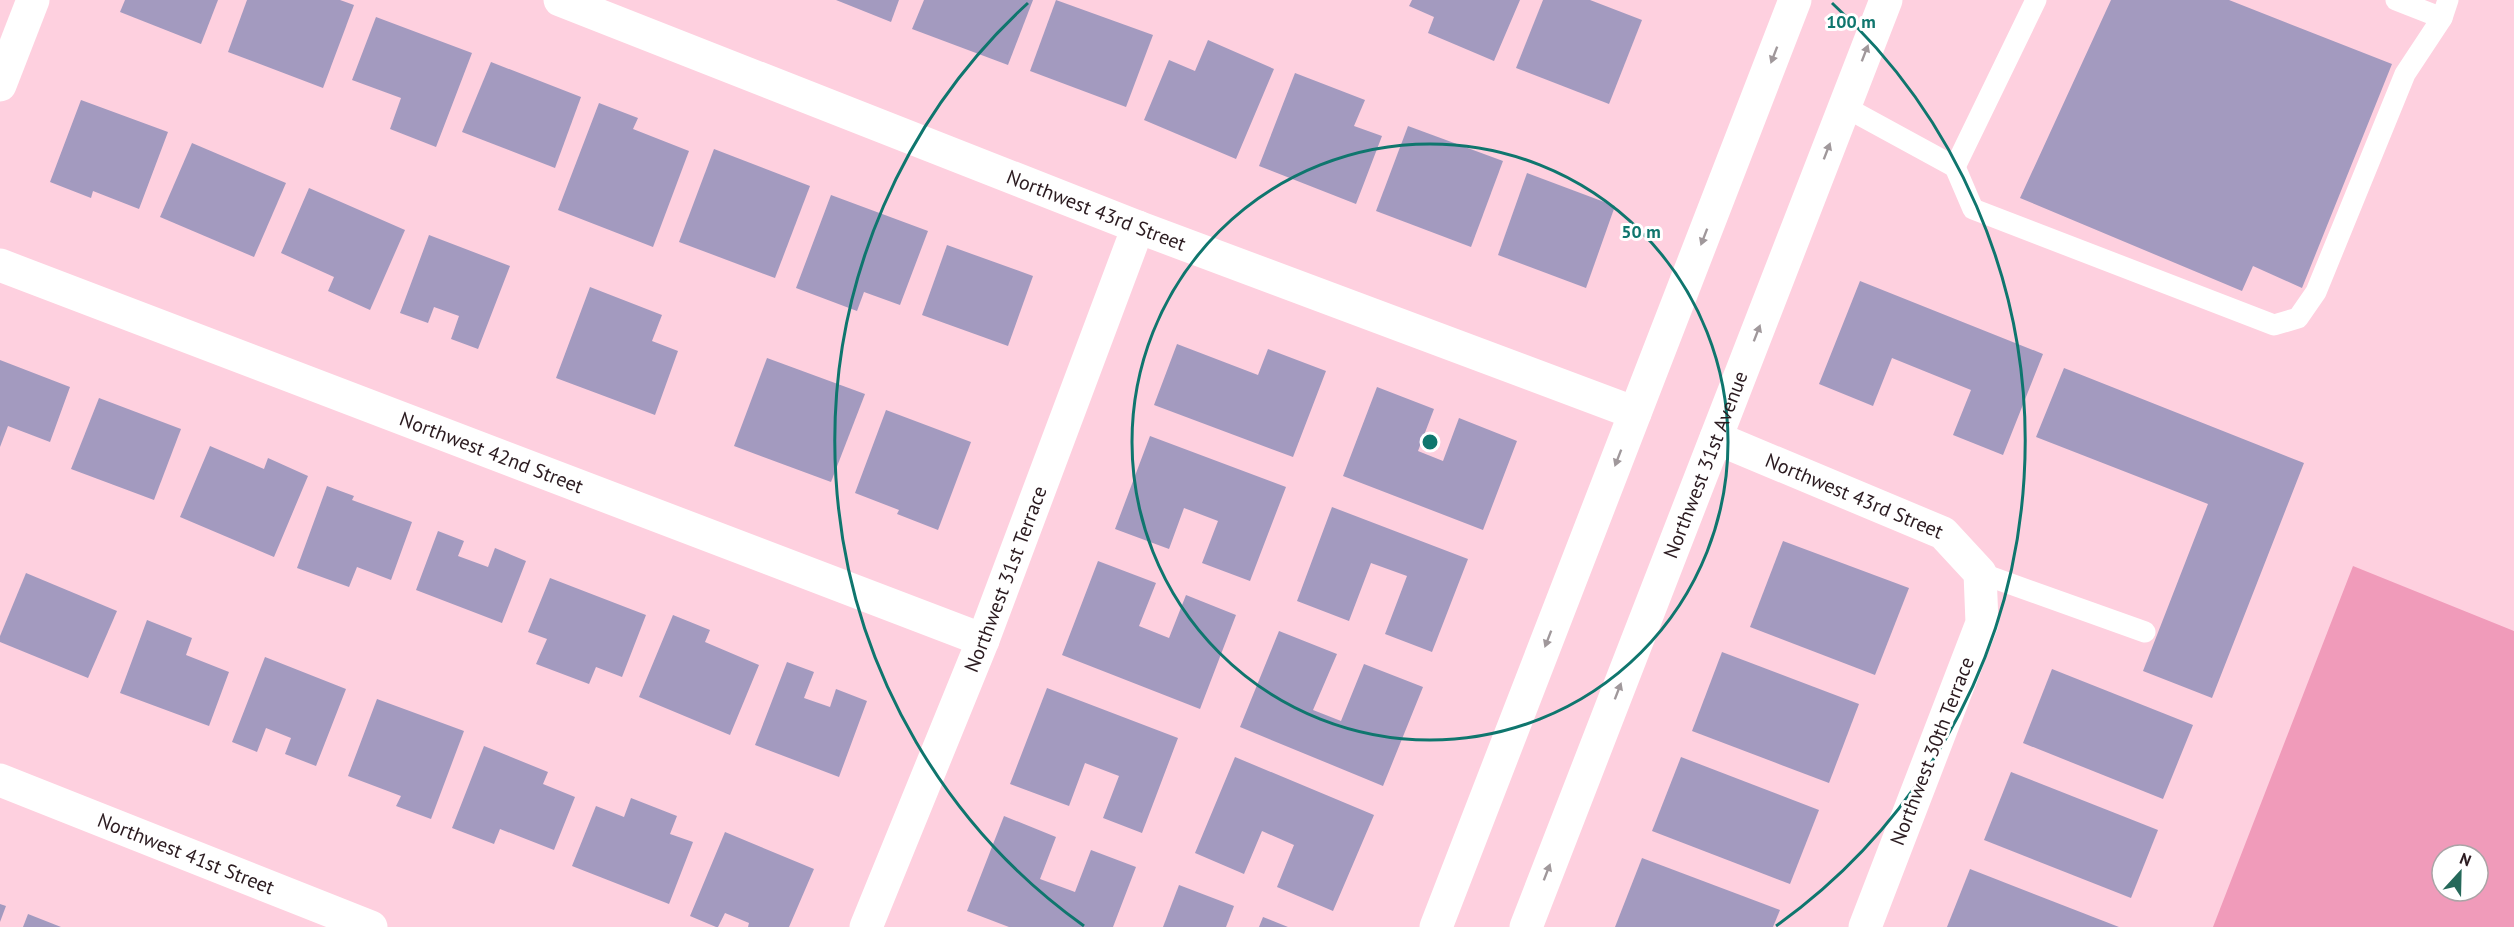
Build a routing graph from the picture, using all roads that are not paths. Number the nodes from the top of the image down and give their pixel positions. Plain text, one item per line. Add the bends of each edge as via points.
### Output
1 (33, 0) edge
2 (560, 0) edge
3 (1795, 0) edge
4 (1886, 0) edge
5 (2036, 0) edge
6 (2396, 0) edge
7 (2445, 9) edge
8 (0, 85) edge
9 (1845, 107) junction
10 (1955, 167) junction
11 (1138, 227) junction
12 (0, 266) edge
13 (1635, 413) junction
14 (1716, 438) junction
15 (1980, 573) junction
16 (2145, 632) dead end
17 (983, 640) junction
18 (0, 780) edge
19 (371, 927) edge
20 (866, 927) edge
21 (1436, 927) edge
22 (1526, 927) edge
23 (1865, 927) edge

1 - 8 street
2 - 11 street, Northwest 43rd Street
3 -> 13 street
9 -> 4 street, Northwest 31st Avenue
5 - 10 lane
6 - 7 lane
7 - 10 lane via 2405,74 2316,292 2298,318 2274,325 1973,208
9 - 10 lane
14 -> 9 street, Northwest 31st Avenue
11 - 13 street, Northwest 43rd Street
11 - 17 street, Northwest 31st Terrace
12 - 17 street, Northwest 42nd Street
13 -> 21 street
14 - 15 street, Northwest 43rd Street via 1943,533
22 -> 14 street, Northwest 31st Avenue
15 - 16 lane
15 - 23 street, Northwest 30th Terrace via 1982,623
17 - 20 street, Northwest 31st Terrace
18 - 19 street, Northwest 41st Street

